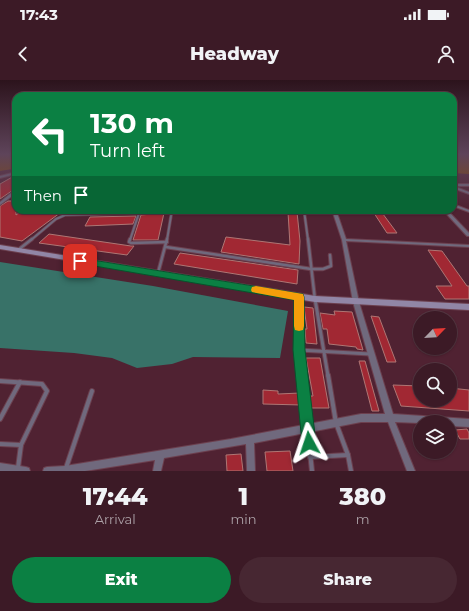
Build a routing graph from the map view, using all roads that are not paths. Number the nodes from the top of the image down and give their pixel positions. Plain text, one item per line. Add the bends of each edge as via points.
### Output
1 (12, 174) edge
2 (0, 177) edge
3 (469, 185) edge
4 (457, 186) edge
5 (457, 188) edge
6 (469, 193) edge
7 (10, 196) edge
8 (0, 204) edge
9 (457, 206) edge
10 (469, 211) edge
11 (139, 214) joint
12 (171, 214) edge
13 (304, 214) edge
14 (335, 214) edge
15 (449, 214) edge
16 (469, 235) edge
17 (344, 240) junction
18 (167, 242) junction
19 (469, 246) edge
20 (0, 247) edge
21 (166, 247) junction
22 (18, 250) junction
23 (330, 255) dead end
24 (311, 269) junction
25 (158, 274) junction
26 (299, 297) junction
27 (315, 300) junction
28 (356, 302) junction
29 (469, 307) edge
30 (299, 350) junction
31 (324, 351) junction
32 (371, 354) junction
33 (0, 381) edge
34 (20, 382) junction
35 (92, 391) dead end
36 (390, 418) junction
37 (0, 419) edge
38 (336, 423) junction
39 (469, 423) edge
40 (308, 428) junction
41 (250, 440) junction
42 (0, 444) edge
43 (21, 445) junction
44 (160, 455) junction
45 (348, 455) junction
46 (310, 457) junction
47 (0, 467) edge
48 (22, 470) edge
49 (68, 470) edge
50 (47, 471) edge
51 (157, 471) edge
52 (251, 471) edge
53 (312, 471) edge
54 (351, 471) edge
55 (411, 471) edge

1 - 2 street
3 - 4 street
5 - 6 street
7 - 8 street
9 - 10 street
11 - 18 lane via 129,242
11 - 22 lane via 65,215 56,219
12 - 18 lane
13 - 24 lane
14 - 17 street
15 - 16 street
17 - 19 street
17 - 28 street
18 - 21 lane
20 - 22 street
21 - 24 lane
21 - 25 lane
22 - 25 street
23 - 24 lane via 332,266
24 - 27 lane
25 - 26 street
26 - 27 street
26 - 30 lane
27 - 28 street
27 - 31 lane
28 - 29 street
28 - 32 street
30 - 31 lane
30 - 40 lane
31 - 32 lane
31 - 38 lane
32 - 36 street
33 - 34 lane
34 - 37 lane
34 - 43 lane via 42,384 47,391
35 - 49 lane
36 - 38 street via 361,418
36 - 39 street
36 - 55 street
38 - 40 street
38 - 45 lane
40 - 41 street
40 - 46 lane
41 - 44 street
41 - 52 street
42 - 43 lane
43 - 48 lane
44 - 49 street
44 - 51 street
45 - 46 lane
45 - 54 lane
46 - 53 lane
47 - 48 street
49 - 50 street

